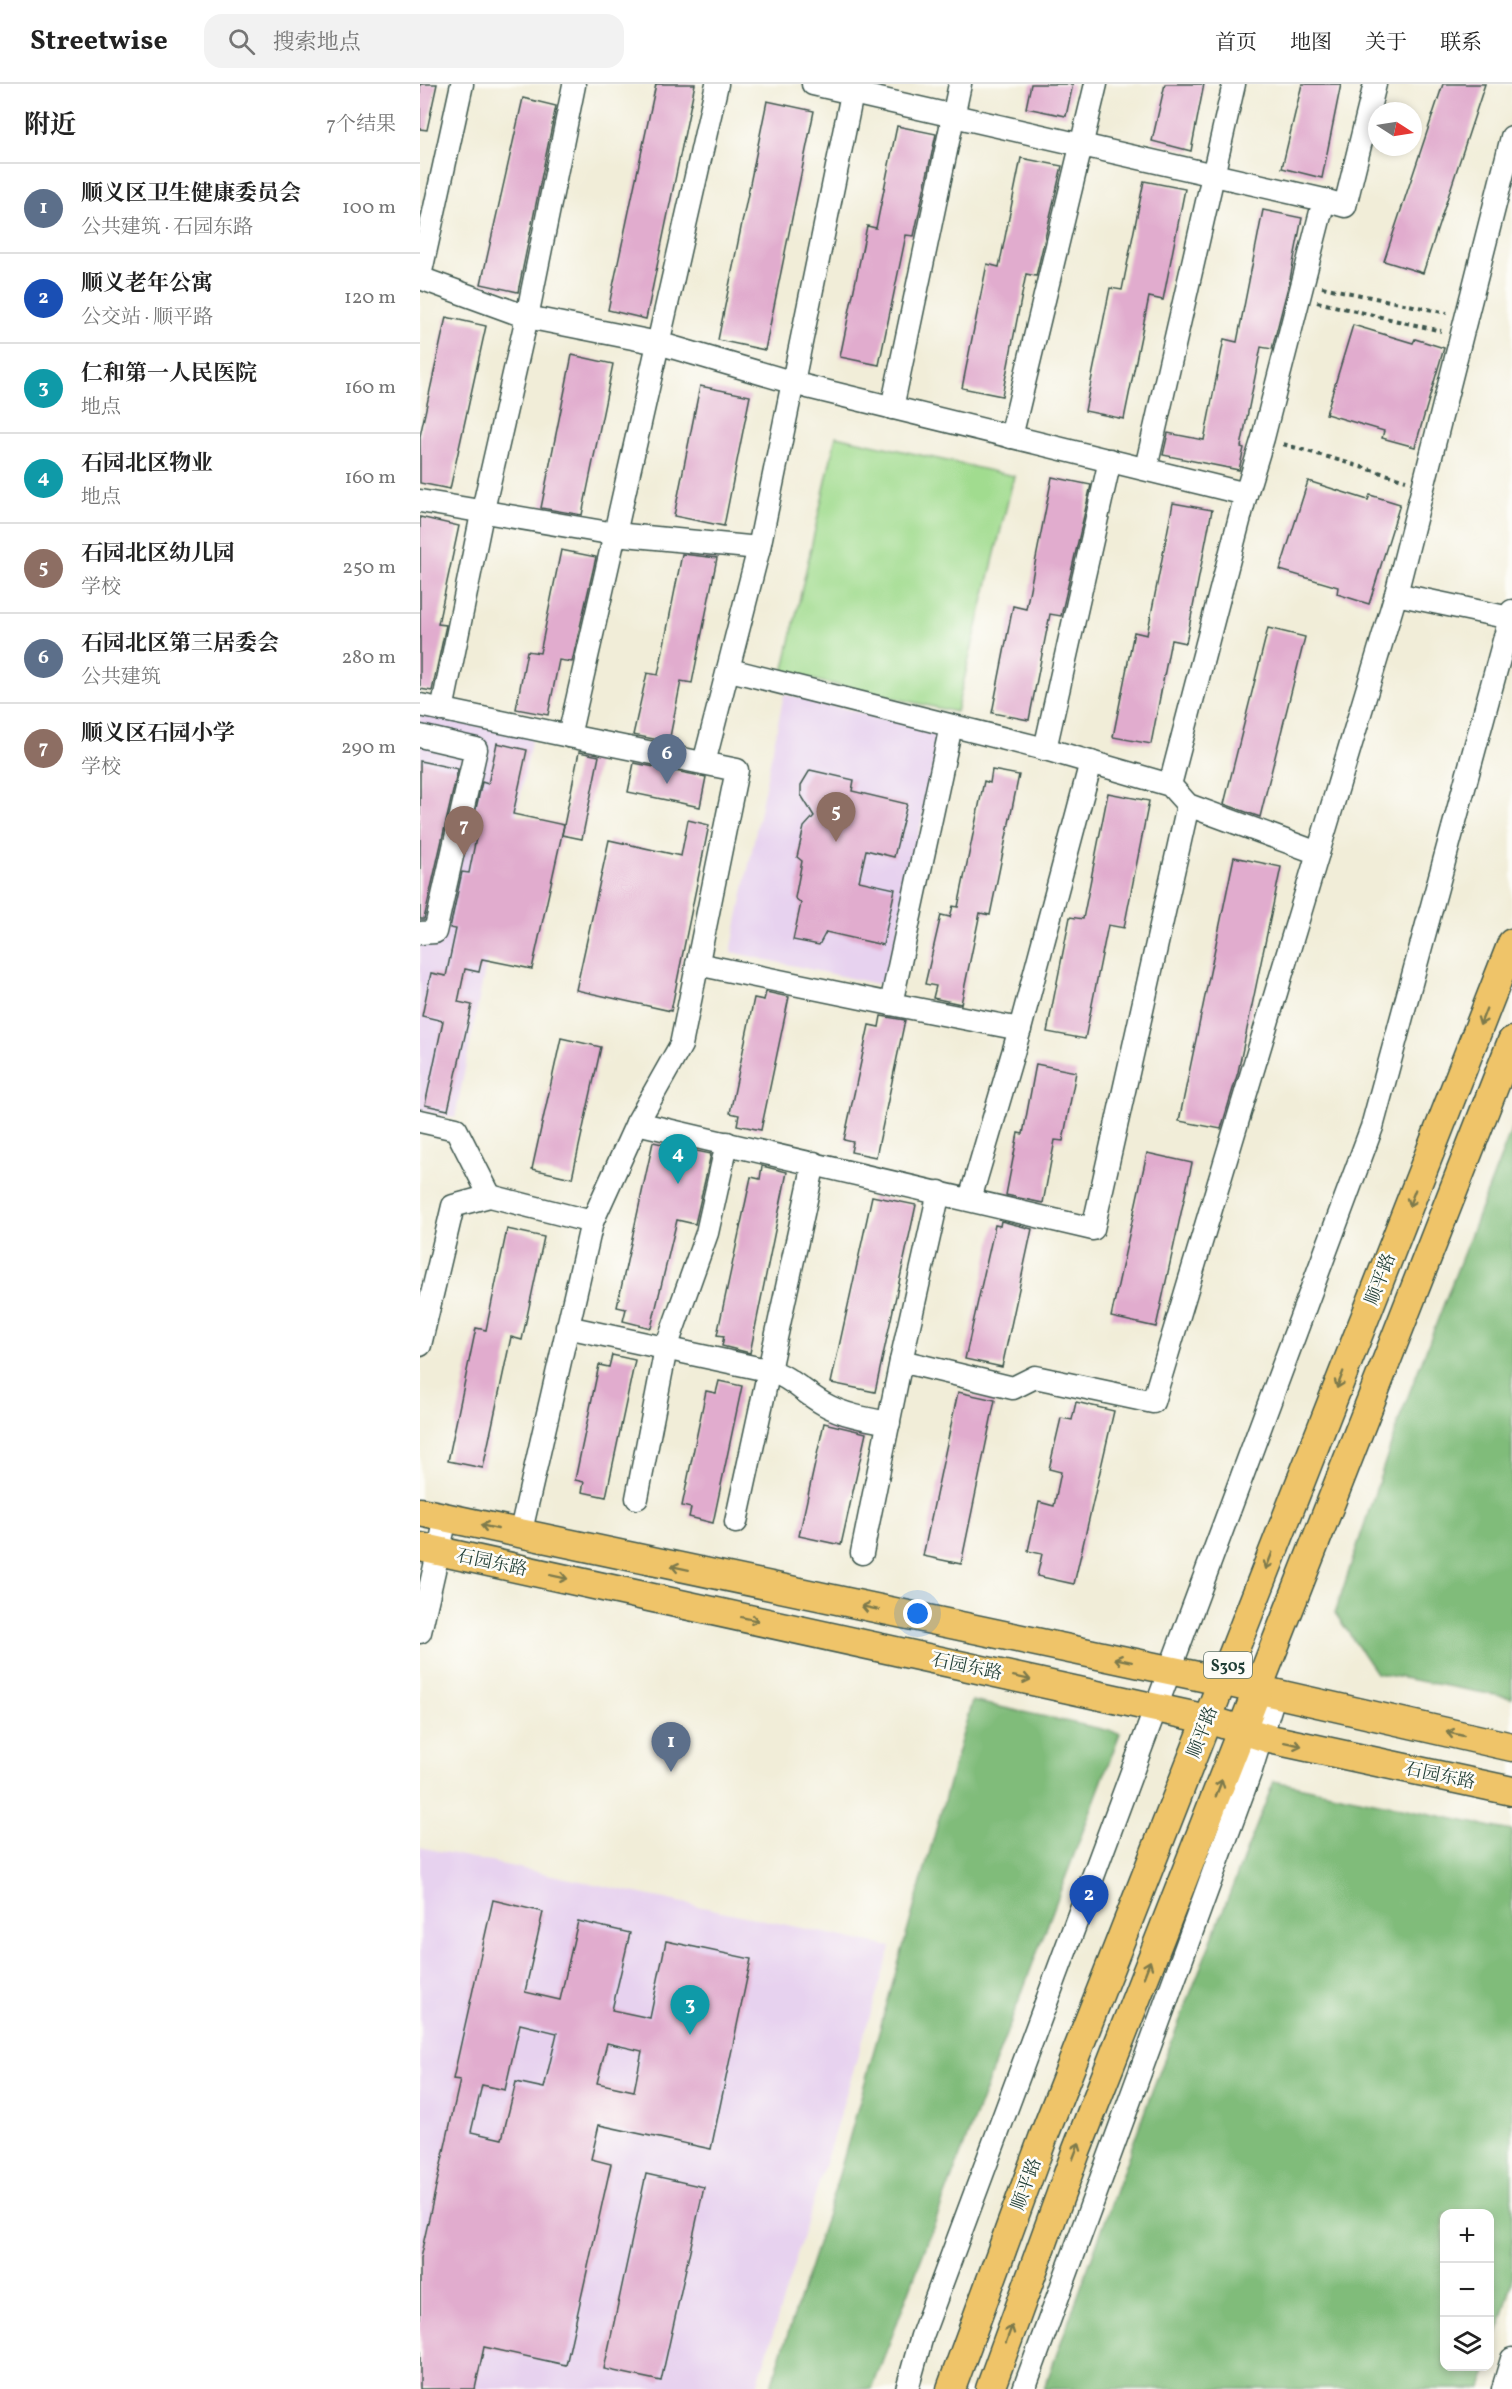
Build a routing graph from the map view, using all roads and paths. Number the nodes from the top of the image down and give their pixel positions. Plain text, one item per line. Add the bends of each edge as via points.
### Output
1 (462, 84) edge
2 (573, 84) edge
3 (717, 84) edge
4 (813, 84) edge
5 (960, 84) edge
6 (1096, 84) edge
7 (1234, 84) edge
8 (1375, 84) edge
9 (853, 89) edge
10 (952, 116) junction
11 (1512, 137) edge
12 (1082, 147) junction
13 (1213, 177) junction
14 (1324, 200) junction
15 (420, 277) edge
16 (1300, 290) junction
17 (1456, 315) dead end
18 (527, 317) junction
19 (1451, 334) dead end
20 (658, 344) junction
21 (794, 383) junction
22 (892, 408) junction
23 (1011, 437) junction
24 (1263, 438) junction
25 (1110, 460) junction
26 (1146, 468) junction
27 (1424, 485) junction
28 (1246, 494) junction
29 (420, 501) edge
30 (482, 514) junction
31 (615, 534) junction
32 (759, 548) junction
33 (1396, 594) junction
34 (1511, 615) edge
35 (730, 670) junction
36 (420, 705) edge
37 (442, 710) junction
38 (951, 726) junction
39 (420, 736) edge
40 (569, 736) junction
41 (1045, 749) junction
42 (1091, 762) junction
43 (704, 763) junction
44 (1170, 785) junction
45 (1188, 805) junction
46 (1318, 853) junction
47 (420, 933) edge
48 (1512, 943) edge
49 (697, 963) junction
50 (891, 1004) junction
51 (1020, 1029) junction
52 (1512, 1041) edge
53 (420, 1121) edge
54 (637, 1123) junction
55 (727, 1143) junction
56 (814, 1163) junction
57 (939, 1192) junction
58 (490, 1196) junction
59 (970, 1199) junction
60 (592, 1222) junction
61 (426, 1301) edge
62 (567, 1327) junction
63 (420, 1345) edge
64 (666, 1348) junction
65 (901, 1362) junction
66 (767, 1370) junction
67 (888, 1423) junction
68 (637, 1498) dead end
69 (433, 1515) edge
70 (736, 1522) dead end
71 (520, 1535) junction
72 (429, 1549) edge
73 (862, 1553) dead end
74 (420, 1632) edge
75 (1169, 1670) junction
76 (1221, 1681) junction
77 (1266, 1691) junction
78 (1156, 1708) junction
79 (1207, 1719) junction
80 (1251, 1733) junction
81 (1512, 1747) edge
82 (1512, 1791) edge
83 (1512, 2359) edge
84 (907, 2389) edge
85 (951, 2389) edge
86 (990, 2389) edge
87 (1024, 2389) edge
88 (1503, 2389) edge

1 - 15 street
2 - 18 street
3 - 20 street
4 - 9 street
5 - 10 street
6 - 12 street
7 - 13 street
8 - 14 street via 1345,206
9 - 10 street
9 - 21 street
10 - 12 street
10 - 22 street
11 - 27 street
12 - 13 street
12 - 23 street
13 - 14 street
13 - 26 street
14 - 16 street
15 - 18 street
16 - 17 path
16 - 19 path
16 - 24 street
18 - 20 street
18 - 30 street
20 - 21 street
20 - 31 street
21 - 22 street
21 - 32 street
22 - 23 street
23 - 25 street
24 - 27 path
24 - 28 street
25 - 26 street
25 - 41 street
26 - 28 street
27 - 33 street
28 - 44 street
29 - 30 street
30 - 31 street
30 - 37 street
31 - 32 street
31 - 40 street
32 - 35 street
33 - 34 street
33 - 46 street
34 - 75 street via 1372,1127
35 - 38 street
35 - 43 street
36 - 37 street
37 - 40 street
38 - 41 street
38 - 50 street
39 - 47 street via 476,749 435,932
40 - 43 street
41 - 42 street
42 - 44 street
42 - 51 street
43 - 49 street via 737,770
44 - 45 street
45 - 46 street
45 - 59 street via 1093,1229
46 - 65 street via 1153,1402 1035,1377 1013,1388
48 -> 76 main road, 顺平路 / S305
49 - 50 street
49 - 54 street via 681,1045
50 - 51 street
51 - 59 street
52 - 77 main road, 顺平路 / S305
53 - 58 street via 456,1129
54 - 55 street
54 - 60 street
55 - 56 street
55 - 64 street via 707,1233
56 - 57 street
56 - 66 street
57 - 59 street
57 - 65 street
58 - 60 street
58 - 61 street via 453,1206
60 - 62 street
61 - 63 street
62 - 64 street
62 - 71 street
64 - 66 street
64 - 68 street
65 - 67 street
66 - 67 street via 782,1374 825,1405
66 - 70 street
67 - 73 street
71 -> 69 main road, 石园东路
69 - 72 street
75 -> 71 main road, 石园东路
72 - 74 street
72 -> 78 main road, 石园东路
75 - 76 main road, 石园东路
75 - 78 street
76 - 77 main road, 石园东路
76 - 79 main road, 顺平路 / S305
77 - 80 main road, 顺平路 / S305
81 -> 77 main road, 石园东路
78 - 79 main road, 石园东路
78 - 84 street via 922,2336
79 - 80 main road, 石园东路
79 - 85 main road, 顺平路 / S305 via 1042,2138
80 -> 82 main road, 石园东路
86 -> 80 main road, 顺平路 / S305 via 1076,2152
80 - 87 street via 1247,1781
83 - 88 street

